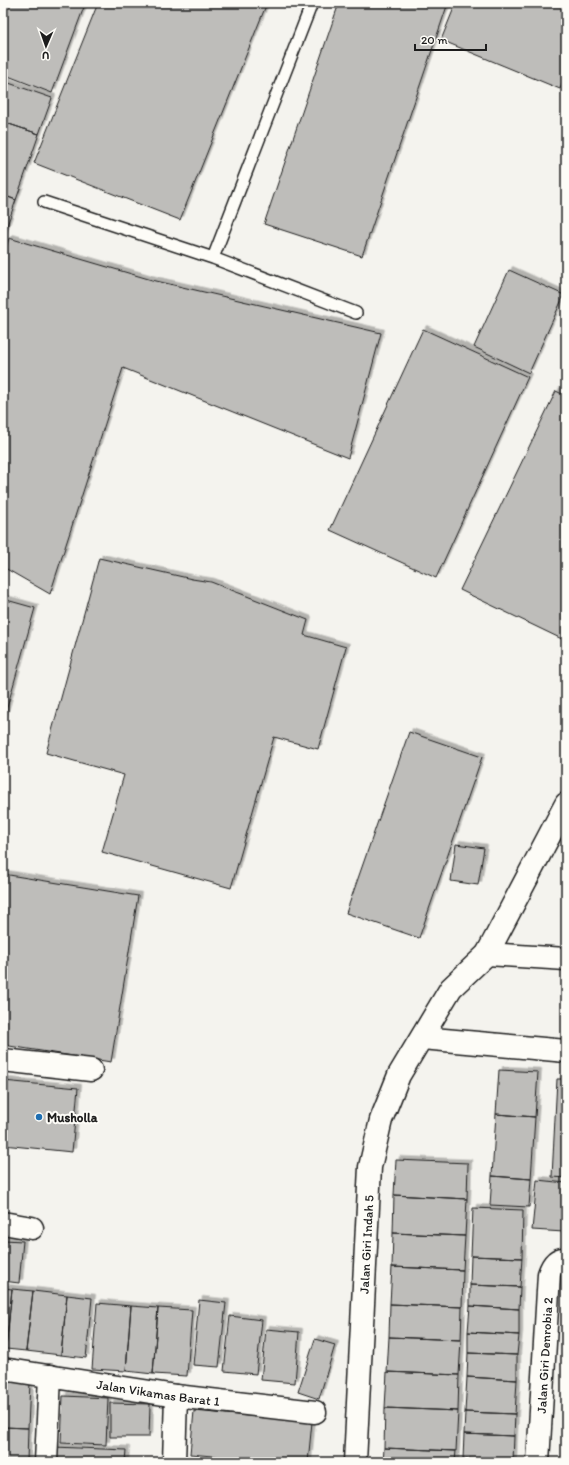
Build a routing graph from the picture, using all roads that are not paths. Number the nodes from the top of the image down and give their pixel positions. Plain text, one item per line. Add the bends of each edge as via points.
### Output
1 (312, 3) edge
2 (44, 202) dead end
3 (213, 258) junction
4 (356, 313) dead end
5 (566, 804) edge
6 (487, 954) junction
7 (566, 959) edge
8 (422, 1038) junction
9 (566, 1051) edge
10 (3, 1060) edge
11 (90, 1070) dead end
12 (3, 1223) edge
13 (32, 1228) dead end
14 (566, 1258) edge
15 (3, 1369) edge
16 (50, 1376) junction
17 (176, 1396) junction
18 (315, 1412) dead end
19 (46, 1462) edge
20 (174, 1462) edge
21 (355, 1462) edge
22 (538, 1462) edge

1 - 3 lane
2 - 3 lane
3 - 4 lane
5 - 6 street, Jalan Giri Indah 5
6 - 7 street
6 - 8 street, Jalan Giri Indah 5 via 451,988
8 - 9 street
8 - 21 street, Jalan Giri Indah 5 via 399,1075 380,1120 370,1167
10 - 11 street
12 - 13 street
14 - 22 street, Jalan Giri Denrobia 2 via 561,1258 552,1265 549,1274
15 - 16 street, Jalan Vikamas Barat 1
16 - 17 street, Jalan Vikamas Barat 1
16 - 19 street
17 - 18 street, Jalan Vikamas Barat 1
17 - 20 street

